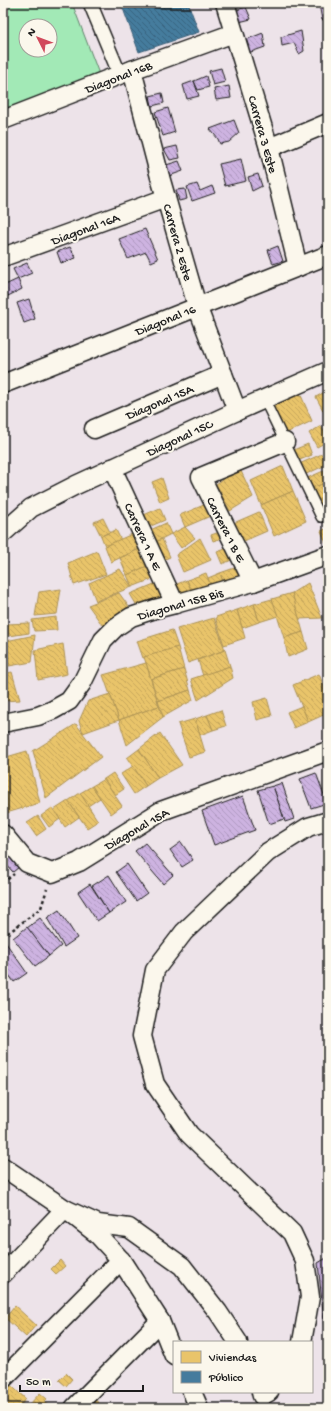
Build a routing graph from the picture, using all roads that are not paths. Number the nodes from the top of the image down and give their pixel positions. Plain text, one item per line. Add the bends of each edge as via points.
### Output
1 (90, 3) edge
2 (225, 3) edge
3 (234, 33) junction
4 (126, 72) junction
5 (3, 120) edge
6 (328, 124) edge
7 (269, 148) junction
8 (166, 198) junction
9 (328, 255) edge
10 (3, 257) edge
11 (298, 267) junction
12 (197, 306) junction
13 (328, 371) edge
14 (223, 374) junction
15 (3, 384) edge
16 (264, 399) junction
17 (237, 411) junction
18 (94, 429) dead end
19 (285, 442) junction
20 (112, 468) junction
21 (31, 508) junction
22 (321, 517) dead end
23 (3, 519) edge
24 (3, 533) edge
25 (328, 555) edge
26 (253, 582) junction
27 (175, 604) junction
28 (3, 723) edge
29 (328, 751) edge
30 (328, 821) edge
31 (3, 834) edge
32 (3, 1167) edge
33 (65, 1209) junction
34 (121, 1260) junction
35 (3, 1274) edge
36 (160, 1321) junction
37 (237, 1341) edge
38 (302, 1341) edge
39 (173, 1354) edge
40 (3, 1379) edge
41 (192, 1393) edge
42 (74, 1408) edge
43 (200, 1408) edge

1 - 4 street
2 - 3 street, Carrera 3 Este
3 - 4 street, Diagonal 16B
3 - 7 street, Carrera 3 Este
4 - 5 street, Diagonal 16B
4 - 8 street, Carrera 2 Este
6 - 7 street
7 - 11 street, Carrera 3 Este
8 - 10 street, Diagonal 16A
8 - 12 street, Carrera 2 Este
9 - 11 street, Diagonal 16
11 - 12 street, Diagonal 16
12 - 14 street, Carrera 2 Este
12 - 15 street, Diagonal 16
13 - 16 street, Diagonal 15C
14 - 17 street, Carrera 2 Este
14 - 18 street, Diagonal 15A
16 - 17 street, Diagonal 15C
16 - 19 lane
17 - 20 street, Diagonal 15C
19 - 22 lane
19 - 26 street, Carrera 1 B E via 201,477
20 - 21 street, Diagonal 15C
20 - 27 street, Carrera 1 A E
21 - 23 street, Diagonal 15C
21 - 24 street, Diagonal 15C
25 - 26 street, Diagonal 15B Bis
26 - 27 street, Diagonal 15B Bis
27 - 28 street, Diagonal 15B Bis via 131,618 116,627 103,640 82,683 69,701 38,716
29 - 31 street, Diagonal 15A via 161,811 79,862 52,873 27,863
30 - 38 street via 308,827 268,852 184,932 155,970 142,1036 155,1084 189,1134 292,1233 305,1261 310,1297
32 - 33 street
33 - 34 street via 98,1234
33 - 35 street
33 - 37 street via 98,1224 129,1228 182,1266
34 - 36 street
34 - 40 street
36 - 39 street
36 - 42 street
41 - 43 street

